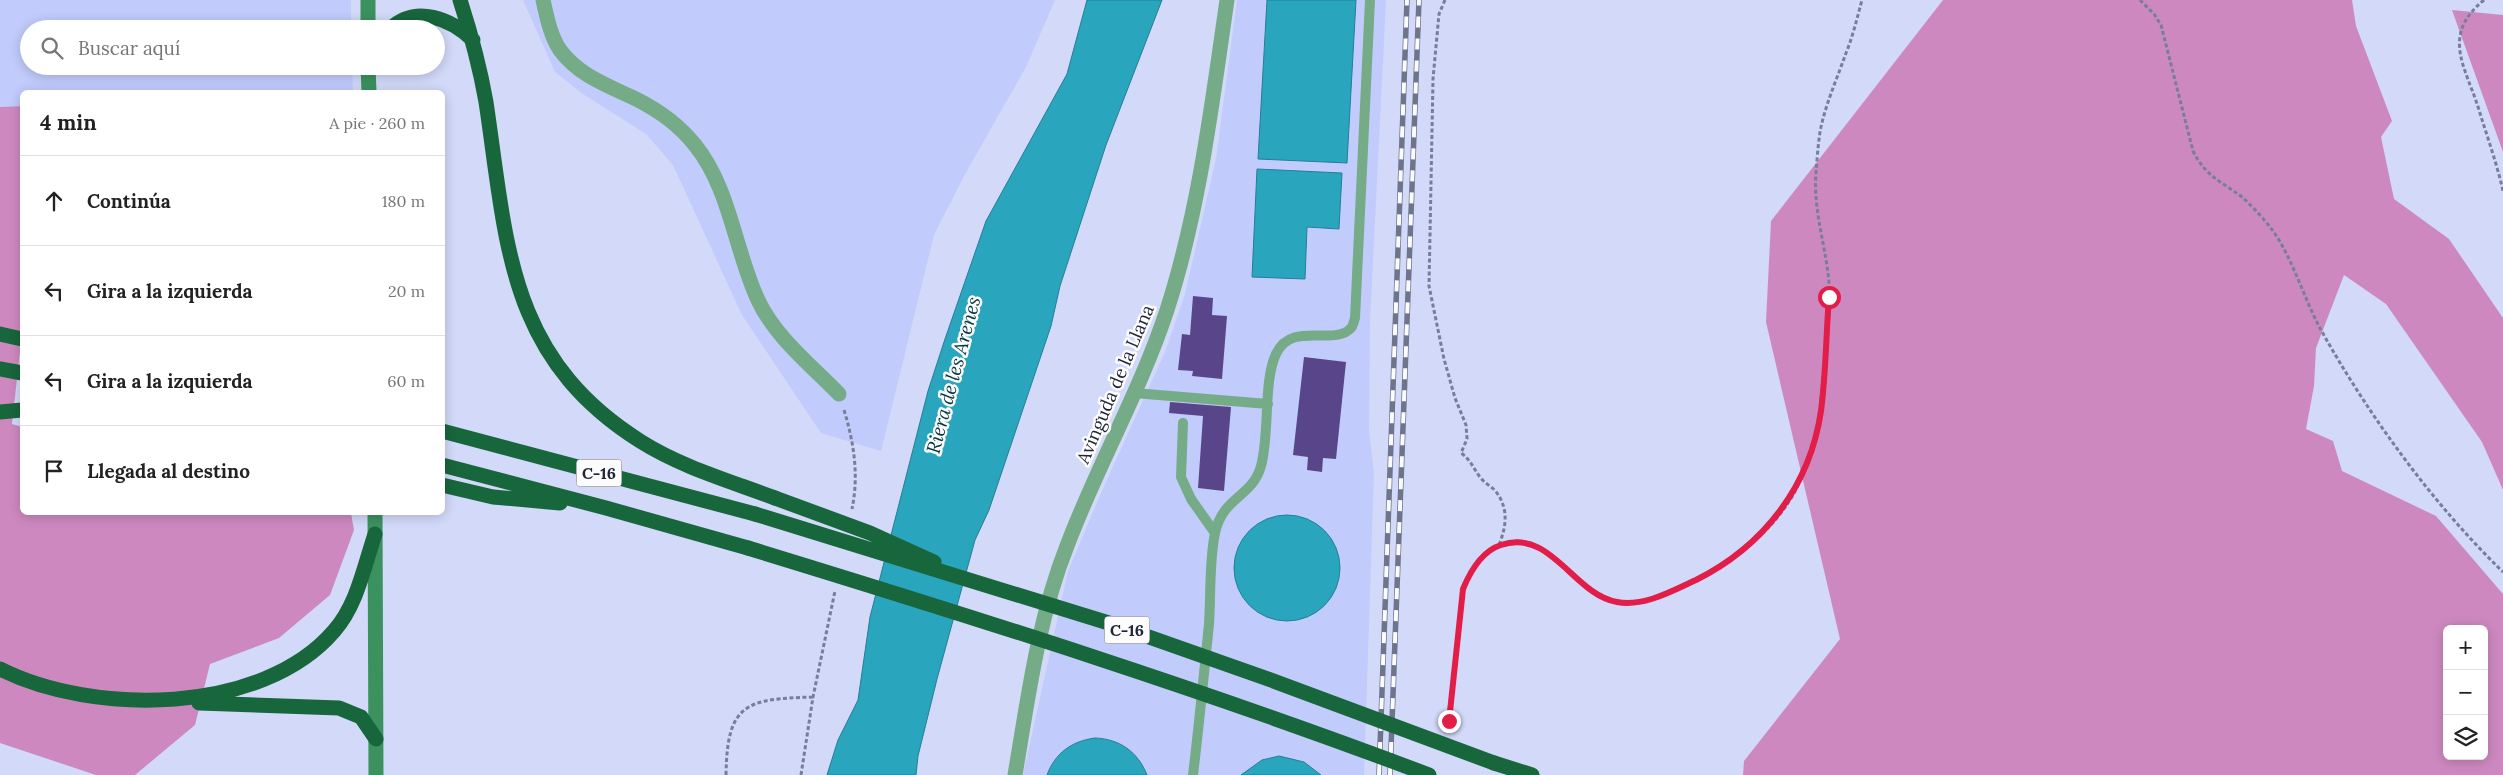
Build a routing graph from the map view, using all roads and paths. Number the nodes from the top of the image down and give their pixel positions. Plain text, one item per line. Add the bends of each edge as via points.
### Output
1 (368, 0) edge
2 (460, 0) edge
3 (543, 0) edge
4 (1227, 0) edge
5 (1370, 0) edge
6 (1445, 0) edge
7 (1862, 0) edge
8 (2140, 0) edge
9 (2484, 0) edge
10 (368, 20) edge
11 (407, 20) edge
12 (442, 20) edge
13 (445, 21) edge
14 (473, 40) junction
15 (368, 75) edge
16 (369, 90) edge
17 (2503, 191) edge
18 (0, 334) edge
19 (20, 339) edge
20 (0, 369) edge
21 (20, 374) edge
22 (1134, 393) junction
23 (840, 394) dead end
24 (1268, 404) junction
25 (20, 410) edge
26 (0, 412) edge
27 (1183, 423) dead end
28 (445, 433) edge
29 (445, 466) edge
30 (445, 486) edge
31 (606, 508) junction
32 (374, 515) edge
33 (1215, 533) junction
34 (375, 534) junction
35 (1498, 545) junction
36 (2503, 572) edge
37 (962, 577) junction
38 (0, 669) edge
39 (813, 697) dead end
40 (150, 701) junction
41 (1447, 730) dead end
42 (376, 739) junction
43 (376, 775) edge
44 (726, 775) edge
45 (1015, 775) edge
46 (1193, 775) edge
47 (1429, 775) edge
48 (1532, 775) edge

1 - 10 main road
2 - 14 highway
3 - 23 street via 554,38 571,62 593,79 662,116 684,132 697,147 715,179 758,301 774,326
4 - 22 street, Avinguda de la Llana via 1203,158 1181,258 1154,348
5 - 24 lane via 1355,318 1351,328 1342,334 1298,336 1282,345 1272,367
6 - 35 path via 1439,14 1433,79 1429,286 1444,358 1466,425 1468,439 1461,453 1470,460 1480,478 1496,491 1504,507 1506,528
7 - 35 path via 1825,112 1818,148 1816,199 1829,297 1821,411 1801,481 1782,511 1726,563 1675,590 1630,603 1603,599 1532,544 1511,542
8 - 36 path via 2161,26 2193,151 2199,163 2211,177 2242,198 2272,230 2321,329 2359,392 2435,499
9 - 17 path via 2470,12 2460,34 2460,61 2479,109
11 - 12 highway via 432,16
13 - 14 highway
14 - 37 highway, bridge via 486,102 504,232 526,311 545,348 578,392 642,442 708,474 917,552
15 - 16 main road
18 - 19 highway
20 - 21 highway
22 - 24 lane
22 - 45 street, Avinguda de la Llana via 1053,583 1035,658
24 - 33 lane via 1264,451 1257,478 1251,488 1225,508
25 - 26 highway
27 - 33 lane via 1181,477 1191,499
28 - 37 highway, C-16, bridge via 755,514
29 - 31 highway, C-16
30 - 31 highway via 493,497
31 - 47 highway, C-16, bridge via 936,605 1249,708
32 - 34 main road
33 - 46 lane
34 - 40 highway via 358,588 344,619 310,653 277,672 238,688
34 - 42 main road
35 - 41 path via 1477,563 1463,589
37 - 48 highway, C-16, bridge via 1112,624
38 - 40 highway via 79,694
39 - 44 path via 760,701 741,712 730,732
40 - 42 highway via 339,708 361,717
42 - 43 main road

